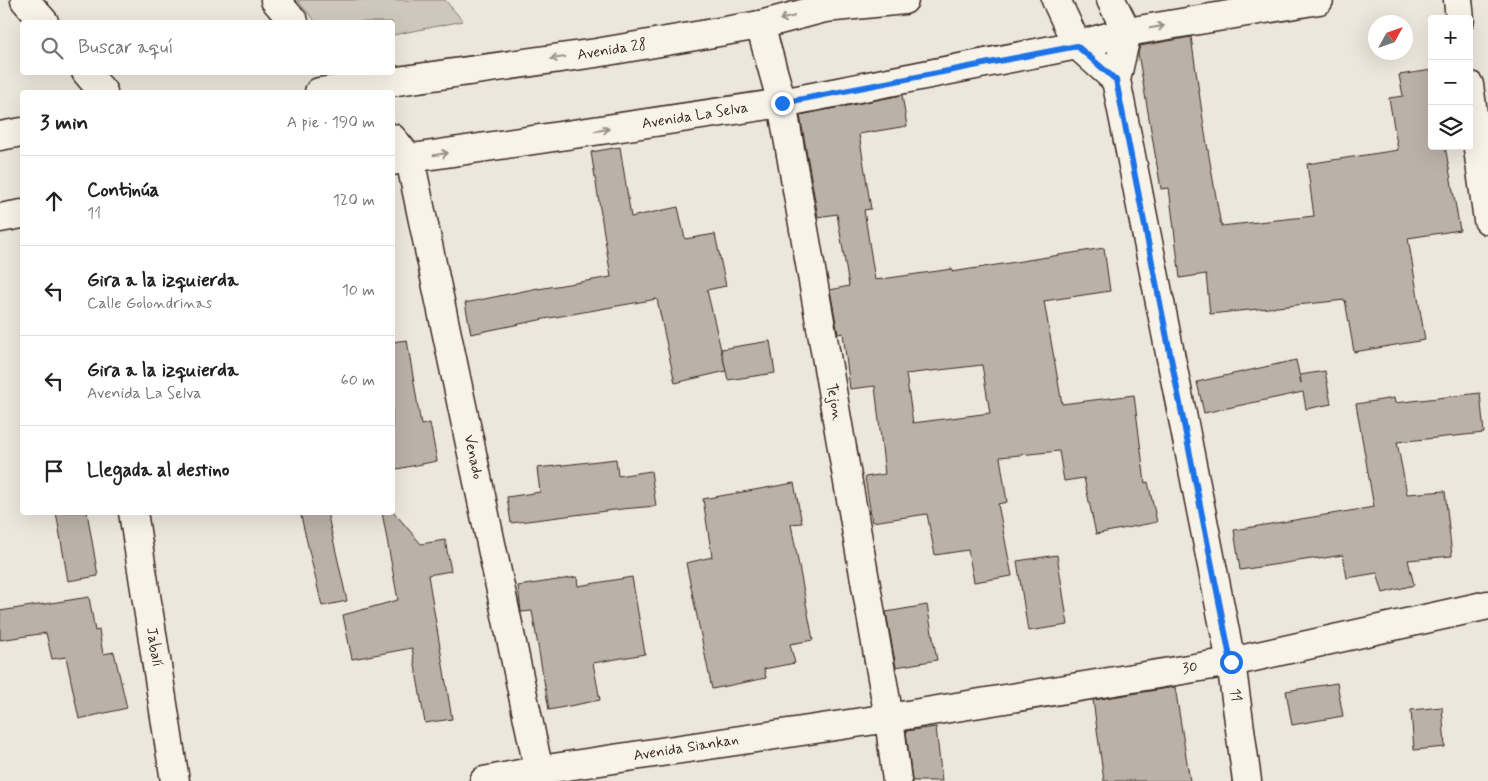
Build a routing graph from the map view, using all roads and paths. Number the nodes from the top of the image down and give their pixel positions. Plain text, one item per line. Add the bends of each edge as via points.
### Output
1 (24, 0) edge
2 (275, 0) edge
3 (1056, 0) edge
4 (1111, 0) edge
5 (1319, 0) edge
6 (1458, 0) edge
7 (897, 1) edge
8 (822, 4) edge
9 (1460, 15) edge
10 (42, 20) edge
11 (292, 20) edge
12 (760, 25) junction
13 (1127, 32) junction
14 (1077, 46) junction
15 (89, 75) edge
16 (1116, 80) junction
17 (347, 85) edge
18 (101, 90) edge
19 (327, 90) edge
20 (782, 103) junction
21 (1472, 105) edge
22 (20, 132) edge
23 (0, 136) edge
24 (395, 145) edge
25 (401, 160) edge
26 (20, 214) edge
27 (0, 218) edge
28 (1488, 220) edge
29 (132, 515) edge
30 (1488, 605) edge
31 (1231, 662) junction
32 (889, 718) junction
33 (540, 776) edge
34 (175, 781) edge
35 (484, 781) edge
36 (897, 781) edge
37 (1246, 781) edge

1 - 10 street
2 - 11 street
3 - 14 street
4 - 13 street
13 -> 5 street, Avenida La Selva
6 - 9 street
7 - 8 street, Avenida 28
8 -> 12 street, Avenida 28
12 -> 17 street, Avenida 28 via 596,53
12 - 20 street, Tejon
13 - 14 street, Avenida La Selva
13 - 16 street
14 - 16 street
14 - 20 street, Avenida La Selva
15 - 18 street
16 - 31 street, 11
17 - 19 street, Avenida 28
25 -> 20 street, Avenida La Selva
20 - 32 street, Tejon
21 - 28 street
22 - 23 street
24 - 25 street, Venado
25 - 33 street, Venado
26 - 27 street
29 - 34 street, Jabalí
30 - 31 street, 30
31 - 32 street, 30
31 - 37 street, 11
32 - 33 street, Avenida Siankan
32 - 36 street, Tejon
33 - 35 street, Avenida Siankan

